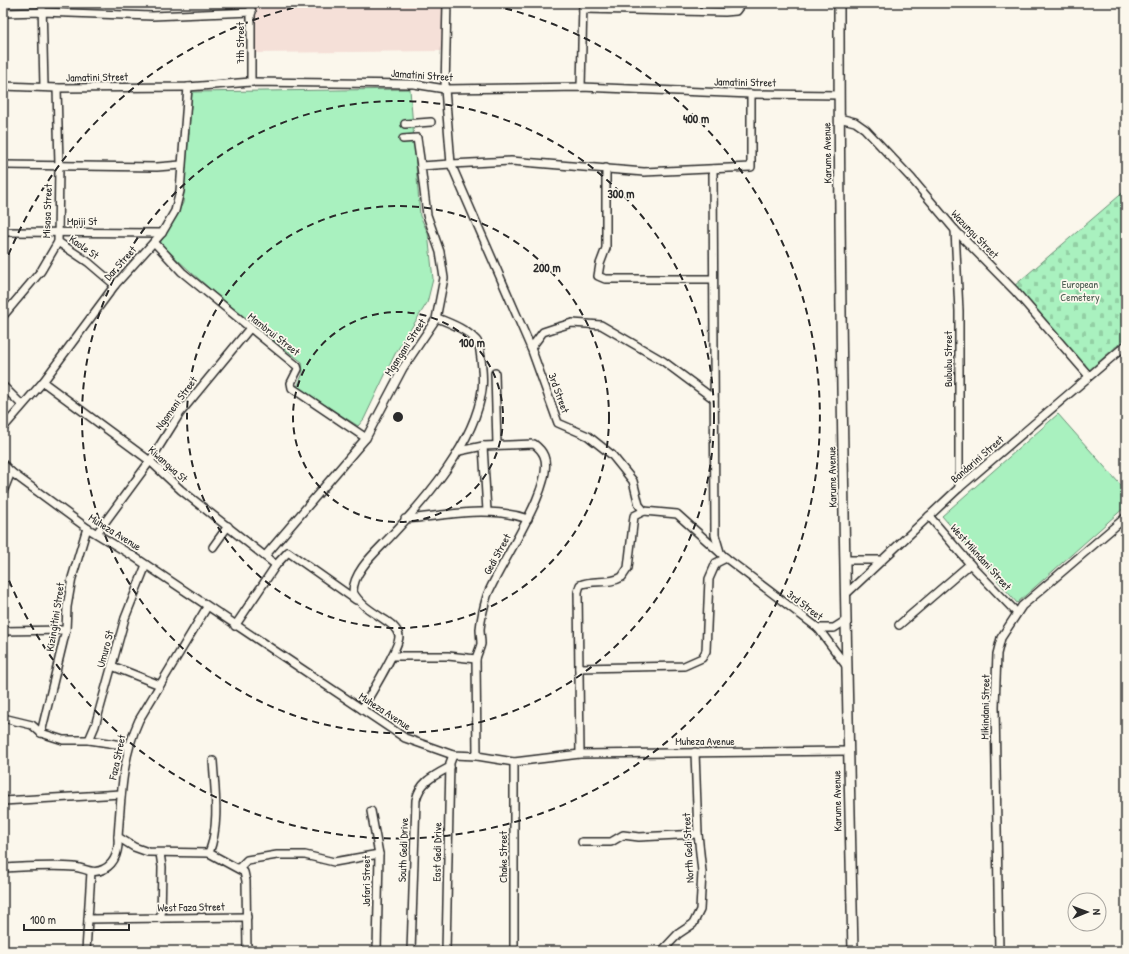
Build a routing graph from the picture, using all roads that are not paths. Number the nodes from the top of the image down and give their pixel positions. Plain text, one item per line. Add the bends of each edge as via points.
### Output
1 (42, 3) edge
2 (252, 3) edge
3 (447, 3) edge
4 (742, 3) edge
5 (839, 3) edge
6 (583, 6) edge
7 (42, 12) junction
8 (252, 12) junction
9 (3, 13) edge
10 (251, 82) junction
11 (3, 86) edge
12 (188, 86) junction
13 (44, 87) junction
14 (581, 87) junction
15 (57, 88) junction
16 (445, 89) junction
17 (751, 94) junction
18 (839, 95) junction
19 (839, 118) junction
20 (431, 122) dead end
21 (405, 124) dead end
22 (403, 139) dead end
23 (451, 164) junction
24 (3, 165) edge
25 (59, 165) junction
26 (181, 165) junction
27 (421, 166) junction
28 (606, 168) junction
29 (713, 169) junction
30 (955, 230) junction
31 (3, 232) edge
32 (59, 232) junction
33 (162, 233) junction
34 (58, 242) junction
35 (154, 242) junction
36 (713, 279) junction
37 (115, 285) junction
38 (3, 316) edge
39 (437, 318) junction
40 (250, 328) junction
41 (1126, 345) edge
42 (531, 348) junction
43 (495, 373) dead end
44 (1089, 376) junction
45 (43, 382) junction
46 (3, 386) edge
47 (714, 399) junction
48 (22, 405) junction
49 (3, 428) edge
50 (366, 438) junction
51 (497, 445) junction
52 (482, 446) junction
53 (459, 451) junction
54 (150, 461) junction
55 (3, 464) edge
56 (11, 472) junction
57 (959, 488) junction
58 (3, 492) edge
59 (487, 511) junction
60 (644, 511) junction
61 (929, 516) junction
62 (1126, 517) edge
63 (404, 519) junction
64 (528, 519) junction
65 (228, 526) junction
66 (88, 528) junction
67 (97, 533) junction
68 (213, 547) dead end
69 (720, 552) junction
70 (265, 556) junction
71 (726, 558) junction
72 (845, 560) junction
73 (880, 560) junction
74 (970, 564) junction
75 (146, 565) junction
76 (276, 565) junction
77 (846, 594) junction
78 (360, 602) junction
79 (207, 607) junction
80 (1017, 613) junction
81 (845, 621) junction
82 (899, 625) dead end
83 (235, 626) junction
84 (818, 628) junction
85 (66, 630) junction
86 (3, 631) edge
87 (392, 656) junction
88 (476, 659) junction
89 (112, 666) junction
90 (847, 667) junction
91 (579, 668) junction
92 (160, 684) junction
93 (362, 709) junction
94 (3, 718) edge
95 (41, 734) junction
96 (89, 740) junction
97 (129, 746) junction
98 (848, 751) junction
99 (695, 752) junction
100 (580, 754) junction
101 (453, 755) junction
102 (477, 756) junction
103 (213, 762) dead end
104 (514, 762) junction
105 (450, 767) junction
106 (121, 794) junction
107 (3, 801) edge
108 (371, 811) dead end
109 (698, 834) junction
110 (118, 837) junction
111 (582, 842) dead end
112 (160, 853) junction
113 (209, 853) junction
114 (379, 854) junction
115 (3, 868) edge
116 (239, 868) junction
117 (91, 872) junction
118 (247, 917) junction
119 (161, 918) junction
120 (88, 919) junction
121 (86, 951) edge
122 (247, 951) edge
123 (377, 951) edge
124 (411, 951) edge
125 (446, 951) edge
126 (514, 951) edge
127 (662, 951) edge
128 (853, 951) edge
129 (999, 951) edge

1 - 7 street
2 - 8 street, 7th Street
3 - 16 street
4 - 6 street via 736,11 725,12
5 - 18 main road, Karume Avenue
6 - 14 street
7 - 8 street via 152,16
7 - 9 street
7 - 13 street
8 - 10 street, 7th Street
10 - 12 street, Jamatini Street
10 - 16 street, Jamatini Street via 414,84
11 - 13 street, Jamatini Street
12 - 15 street, Jamatini Street
12 - 26 street, Dar Street
13 - 15 street, Jamatini Street
14 - 16 street, Jamatini Street
14 - 17 street, Jamatini Street
15 - 25 street, Misasa Street
16 - 23 street
17 - 18 street, Jamatini Street
17 - 29 street via 751,167
18 - 19 main road, Karume Avenue
19 - 30 street, Wazungu Street via 855,122 865,129
19 - 72 main road, Karume Avenue
20 - 21 street
22 - 27 street, Mgangani Street via 417,138
23 - 27 street
23 - 28 street via 510,161
23 - 42 street, 3rd Street
24 - 25 street
25 - 26 street via 157,168
25 - 32 street, Misasa Street
26 - 33 street, Dar Street via 180,191 175,211
27 - 39 street, Mgangani Street via 427,215 440,252 444,278
28 - 29 street via 644,172
28 - 36 street via 606,248 598,276 605,279
29 - 36 street
30 - 44 street, Wazungu Street via 1015,290
30 - 57 street, Bububu Street via 959,311
31 - 32 street, Mpiji St
32 - 33 street, Mpiji St
32 - 34 street, Misasa Street
33 - 35 street, Dar Street
34 - 37 street, Kaole St via 88,262
34 - 38 street, Misasa Street via 41,271
35 - 37 street, Dar Street
35 - 40 street, Mambrui Street via 182,272
36 - 47 street
37 - 45 street, Dar Street
39 - 50 street, Mgangani Street via 403,368
39 - 53 street via 449,322 479,344 482,378 480,401
40 - 50 street, Mambrui Street via 298,366 291,383 292,388
40 - 54 street, Ngomeni Street via 196,392
41 - 44 street, Bandarini Street
42 - 47 street via 543,332 555,328 572,323 601,325 663,361
42 - 60 street, 3rd Street via 558,423 588,436 612,455 633,480 639,505
43 - 51 street
44 - 57 street, Bandarini Street
45 - 48 street, Dar Street
45 - 54 street, Kiwangwa St
46 - 48 street
47 - 69 street via 715,535
48 - 49 street, Dar Street
50 - 70 street, Mgangani Street
51 - 52 street, Gedi Street
51 - 64 street, Gedi Street via 534,444 544,457 544,480
52 - 53 street, Gedi Street
52 - 59 street
53 - 63 street via 420,505
54 - 65 street, Kiwangwa St via 181,490
54 - 67 street, Ngomeni Street
55 - 56 street, Muheza Avenue
56 - 58 street
56 - 66 street, Muheza Avenue
57 - 61 street, Bandarini Street
59 - 63 street
59 - 64 street
60 - 69 street, 3rd Street via 677,514
60 - 91 street via 634,516 628,568 622,577 617,580 580,585
61 - 73 street, Bandarini Street
61 - 74 street, West Mikndani Street
62 - 80 street, Mikindani Street
63 - 78 street via 356,578 353,592
64 - 88 street, Gedi Street via 487,597 480,629 481,645
65 - 68 street
65 - 70 street, Kiwangwa St
66 - 67 street, Muheza Avenue
66 - 85 street, Kizingitini Street via 72,578
67 - 75 street, Muheza Avenue
69 - 71 street, 3rd Street
70 - 76 street, Kiwangwa St
71 - 84 street, 3rd Street
71 - 91 street via 716,563 709,580 706,651 702,658 684,666
72 - 73 street
72 - 77 main road, Karume Avenue
73 - 77 street, Bandarini Street
74 - 80 street, West Mikndani Street
74 - 82 street
75 - 79 street, Muheza Avenue
75 - 89 street, Umuro St via 125,618
76 - 78 street via 288,552
76 - 83 street
77 - 81 main road, Karume Avenue
78 - 87 street via 397,631 399,637
79 - 83 street, Muheza Avenue
79 - 92 street, Faza Street
80 - 129 street, Mikindani Street via 1002,638 997,654 996,671
81 - 84 street via 834,628
81 - 90 main road, Karume Avenue
83 - 93 street, Muheza Avenue
84 - 90 street, 3rd Street
85 - 86 street
85 - 95 street, Kizingitini Street
87 - 88 street
87 - 93 street
88 - 102 street, Gedi Street
89 - 92 street
89 - 96 street, Umuro St
90 - 98 main road, Karume Avenue
91 - 100 street
92 - 97 street, Faza Street via 139,720
93 - 101 street, Muheza Avenue via 405,738
94 - 95 street via 32,726
95 - 96 street via 63,740
96 - 97 street
97 - 106 street, Faza Street
98 - 99 street, Muheza Avenue
98 - 128 main road, Karume Avenue
99 - 100 street, Muheza Avenue
99 - 109 street, North Gedi Street
100 - 104 street, Muheza Avenue
101 - 102 street, Muheza Avenue
101 - 105 street, East Gedi Drive
102 - 104 street, Muheza Avenue
103 - 113 street via 216,812 214,839
104 - 126 street, Chake Street
105 - 124 street, South Gedi Drive via 429,778 418,790
105 - 125 street, East Gedi Drive
106 - 107 street
106 - 110 street, Faza Street
108 - 114 street, Jafari Street
109 - 111 street via 639,837 623,835 611,842
109 - 127 street, North Gedi Street via 702,872 700,910 693,924 678,934
110 - 112 street via 134,847
110 - 117 street, Faza Street via 114,861 103,870
112 - 113 street
112 - 119 street
113 - 116 street
114 - 116 street via 334,862 305,854 277,855 248,860
114 - 123 street, Jafari Street
115 - 117 street via 76,867
116 - 118 street via 244,872 246,881
117 - 120 street
118 - 119 street, West Faza Street
118 - 122 street
119 - 120 street, West Faza Street
120 - 121 street

